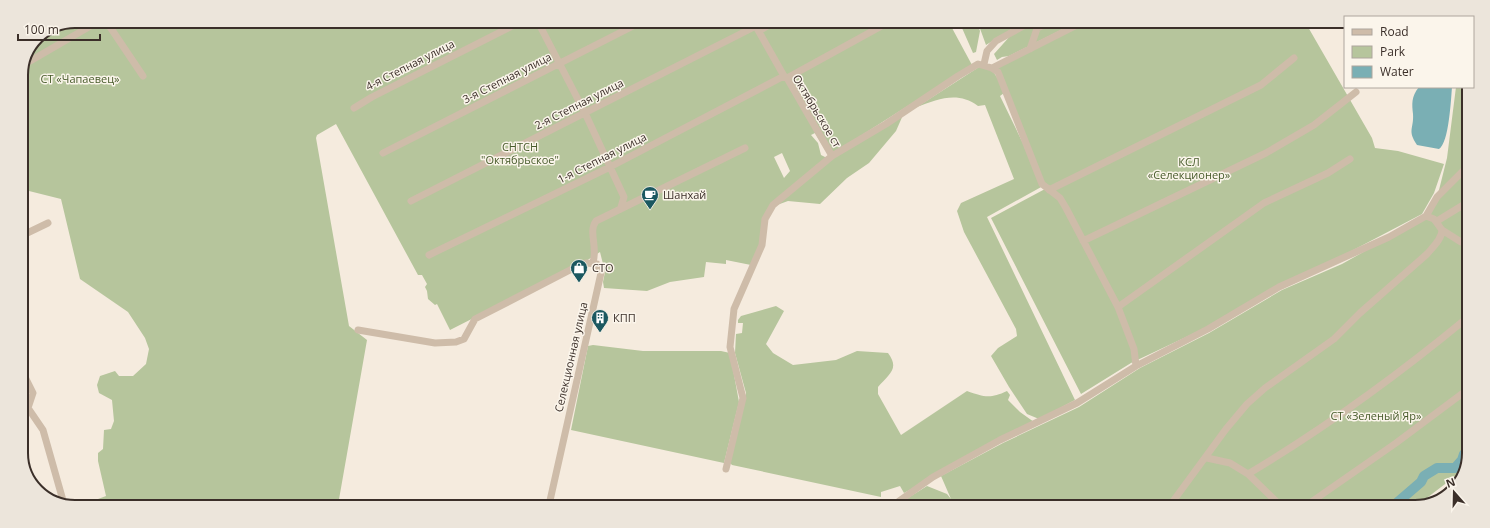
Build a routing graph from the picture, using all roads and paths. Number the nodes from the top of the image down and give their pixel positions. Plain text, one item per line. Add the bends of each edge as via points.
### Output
1 (87, 28) edge
2 (111, 28) edge
3 (508, 28) edge
4 (541, 28) edge
5 (629, 28) edge
6 (753, 28) edge
7 (758, 28) edge
8 (878, 28) edge
9 (1020, 28) edge
10 (1037, 28) edge
11 (1071, 28) edge
12 (1030, 49) junction
13 (1294, 58) dead end
14 (31, 60) edge
15 (560, 63) junction
16 (984, 64) junction
17 (992, 68) junction
18 (143, 76) dead end
19 (785, 77) junction
20 (1356, 92) dead end
21 (354, 108) dead end
22 (586, 113) junction
23 (745, 148) dead end
24 (383, 153) dead end
25 (832, 156) junction
26 (1350, 159) dead end
27 (610, 167) junction
28 (1462, 172) edge
29 (1050, 190) junction
30 (411, 201) dead end
31 (1462, 206) edge
32 (621, 207) junction
33 (1426, 216) junction
34 (1436, 221) junction
35 (48, 223) dead end
36 (1442, 230) junction
37 (28, 233) edge
38 (1083, 241) junction
39 (1462, 242) edge
40 (429, 255) dead end
41 (593, 262) junction
42 (1118, 307) junction
43 (1462, 322) edge
44 (358, 330) dead end
45 (1136, 366) junction
46 (28, 383) edge
47 (1462, 394) edge
48 (28, 408) joint
49 (1207, 458) junction
50 (726, 469) dead end
51 (1248, 474) junction
52 (62, 498) edge
53 (550, 500) edge
54 (902, 500) edge
55 (1174, 500) edge
56 (1275, 500) edge
57 (1314, 500) edge

1 - 14 street
2 - 18 street
3 - 21 street, 4-я Степная улица
4 - 15 street
5 - 15 street, 3-я Степная улица
6 - 22 street, 2-я Степная улица
7 - 19 street, Октябрьское ст
8 - 19 street, 1-я Степная улица
9 - 16 street via 996,41 987,51
10 - 12 street
11 - 12 street
12 - 17 street
13 - 29 street via 1261,85
15 - 22 street
15 - 24 street, 3-я Степная улица
16 - 17 street
16 - 25 street via 978,64 958,76
17 - 29 street via 998,72 1042,184
19 - 25 street, Октябрьское ст
19 - 27 street, 1-я Степная улица
20 - 38 street via 1314,125 1266,153
22 - 27 street
22 - 30 street, 2-я Степная улица
23 - 32 street
25 - 50 street via 773,206 765,219 762,245 734,309 730,347 743,398
26 - 42 street via 1328,173 1264,203
27 - 32 street via 624,197
27 - 40 street, 1-я Степная улица
28 - 33 street via 1437,197
29 - 38 street via 1060,198
31 - 34 street
32 - 41 street via 593,225 592,236 596,248
33 - 34 street
33 - 45 street via 1389,237 1279,287 1208,329
34 - 36 street
35 - 37 street
36 - 39 street
36 - 49 street via 1436,244 1427,254 1334,338 1247,404
38 - 42 street
41 - 44 street via 570,270 475,319 464,339 456,342 435,343
41 - 53 street, Селекционная улица via 599,265 601,273
42 - 45 street via 1134,349
43 - 51 street via 1414,362 1353,406
45 - 54 street via 1077,403 1000,440 933,477
46 - 48 street via 33,393
47 - 57 street
48 - 52 street via 43,430
49 - 51 street via 1230,463
49 - 55 street
51 - 56 street

